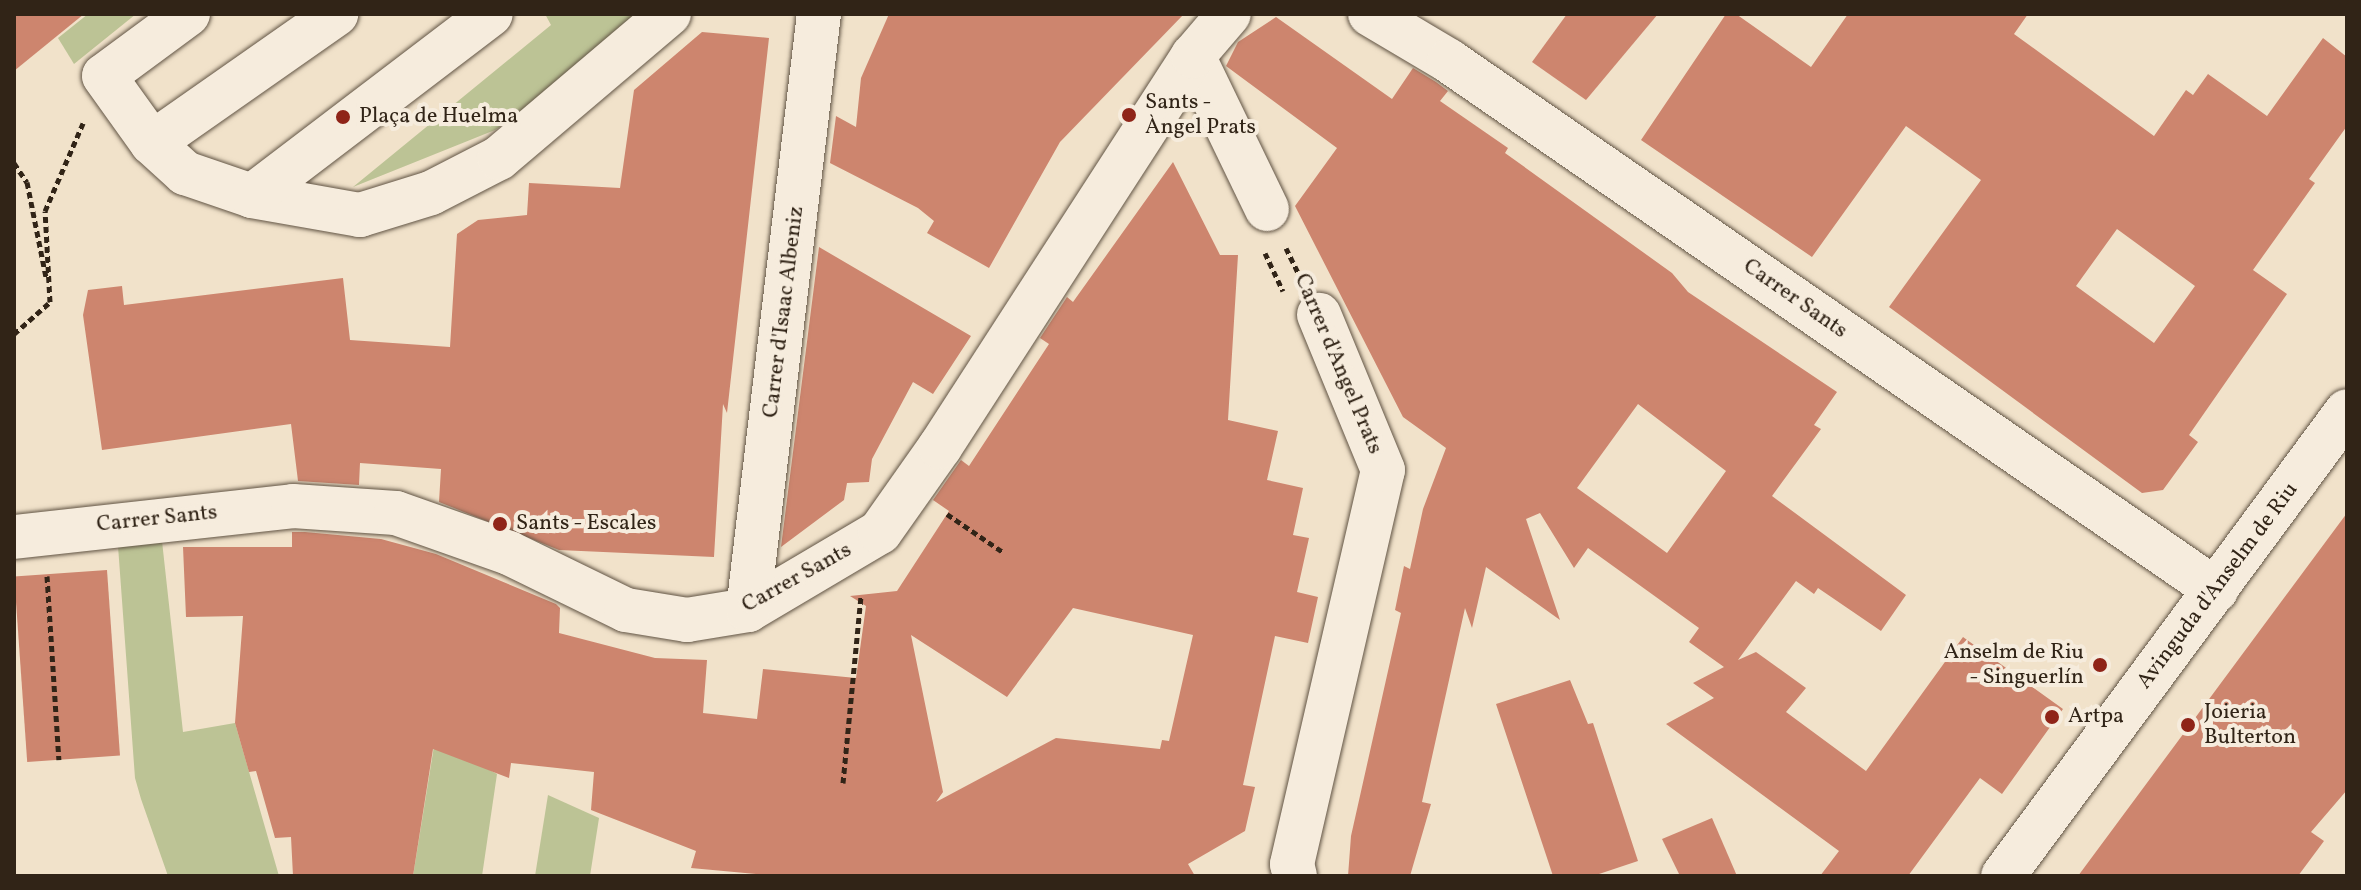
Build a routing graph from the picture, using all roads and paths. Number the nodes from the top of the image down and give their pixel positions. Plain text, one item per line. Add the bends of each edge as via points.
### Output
1 (188, 14) edge
2 (336, 14) edge
3 (491, 14) edge
4 (669, 14) edge
5 (819, 14) edge
6 (1229, 14) edge
7 (1370, 14) edge
8 (1193, 56) junction
9 (104, 76) junction
10 (152, 143) junction
11 (14, 163) edge
12 (252, 196) junction
13 (1264, 226) junction
14 (50, 302) junction
15 (1303, 307) junction
16 (14, 334) edge
17 (2340, 435) edge
18 (909, 489) junction
19 (866, 540) junction
20 (30, 550) edge
21 (1003, 552) dead end
22 (2216, 590) junction
23 (748, 610) junction
24 (59, 760) dead end
25 (843, 783) dead end
26 (2026, 866) edge
27 (1286, 872) edge

1 - 9 street
2 - 10 street
3 - 12 street
4 - 12 street via 499,158 431,193 360,215
5 - 23 street, Carrer d'Isaac Albeniz
6 - 8 street, Carrer Sants
7 - 22 street, Carrer Sants via 1449,61
8 - 13 street
8 - 18 street, Carrer Sants
9 - 10 street
9 - 14 path via 45,211
10 - 12 street via 185,173
11 - 14 path via 27,182
13 - 15 path, Carrer d'Angel Prats
13 - 15 path, Carrer d'Angel Prats
14 - 16 path
15 - 27 street, Carrer d'Angel Prats via 1383,470
17 - 22 street, Avinguda d'Anselm de Riu
18 - 19 street, Carrer Sants via 880,532
18 - 21 path
19 - 23 street, Carrer Sants
19 - 25 path
20 - 23 street, Carrer Sants via 293,506 396,513 509,553 626,610 687,620
20 - 24 path
22 - 26 street, Avinguda d'Anselm de Riu

